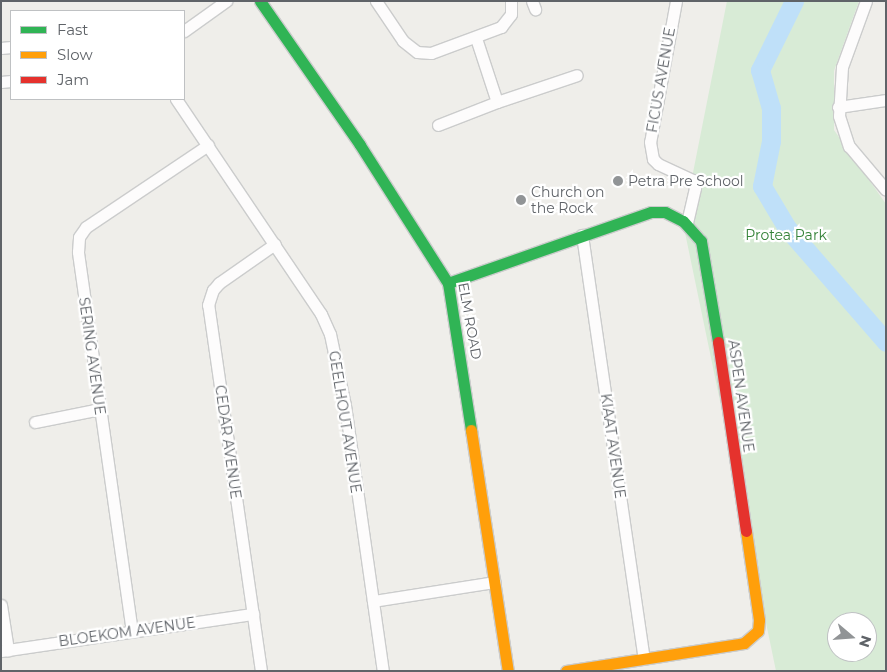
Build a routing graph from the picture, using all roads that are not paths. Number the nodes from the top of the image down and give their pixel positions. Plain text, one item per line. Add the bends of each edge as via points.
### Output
1 (226, 1) edge
2 (260, 1) edge
3 (376, 1) edge
4 (511, 1) edge
5 (676, 1) edge
6 (866, 1) edge
7 (185, 30) edge
8 (476, 38) junction
9 (576, 75) dead end
10 (177, 100) edge
11 (886, 100) edge
12 (497, 102) junction
13 (838, 107) junction
14 (438, 125) dead end
15 (208, 145) junction
16 (886, 190) edge
17 (687, 224) junction
18 (582, 235) junction
19 (276, 244) junction
20 (448, 283) junction
21 (100, 409) junction
22 (34, 422) dead end
23 (495, 582) junction
24 (372, 601) junction
25 (1, 605) edge
26 (253, 614) junction
27 (132, 632) junction
28 (5, 651) edge
29 (644, 658) junction
30 (262, 671) edge
31 (383, 671) edge
32 (508, 671) edge
33 (566, 671) edge

1 - 7 street
2 - 20 street, ELM ROAD via 360,145
3 - 8 street via 403,41 418,52 444,51
4 - 8 street via 507,21
5 - 17 street, FICUS AVENUE via 650,151 658,164 693,180 695,188
6 - 13 street via 842,67
8 - 12 street
9 - 12 street
10 - 15 street, GEELHOUT AVENUE
11 - 13 street
12 - 14 street
13 - 16 street via 840,127 849,146
15 - 19 street, GEELHOUT AVENUE
15 - 21 street, SERING AVENUE via 86,227 78,237
17 - 18 street, ASPEN AVENUE via 665,212 651,212
17 - 29 street, ASPEN AVENUE via 701,241 705,255 758,626 753,638 744,643
18 - 20 street, ASPEN AVENUE
18 - 29 street, KIAAT AVENUE
19 - 24 street, GEELHOUT AVENUE via 321,314 334,349
19 - 26 street, CEDAR AVENUE via 219,283 212,290 208,305
20 - 23 street, ELM ROAD
21 - 22 street
21 - 27 street, SERING AVENUE
23 - 24 street
23 - 32 street, ELM ROAD
24 - 31 street, GEELHOUT AVENUE
25 - 28 street
26 - 27 street, BLOEKOM AVENUE
26 - 30 street, CEDAR AVENUE
27 - 28 street, BLOEKOM AVENUE
29 - 33 street, ASPEN AVENUE

